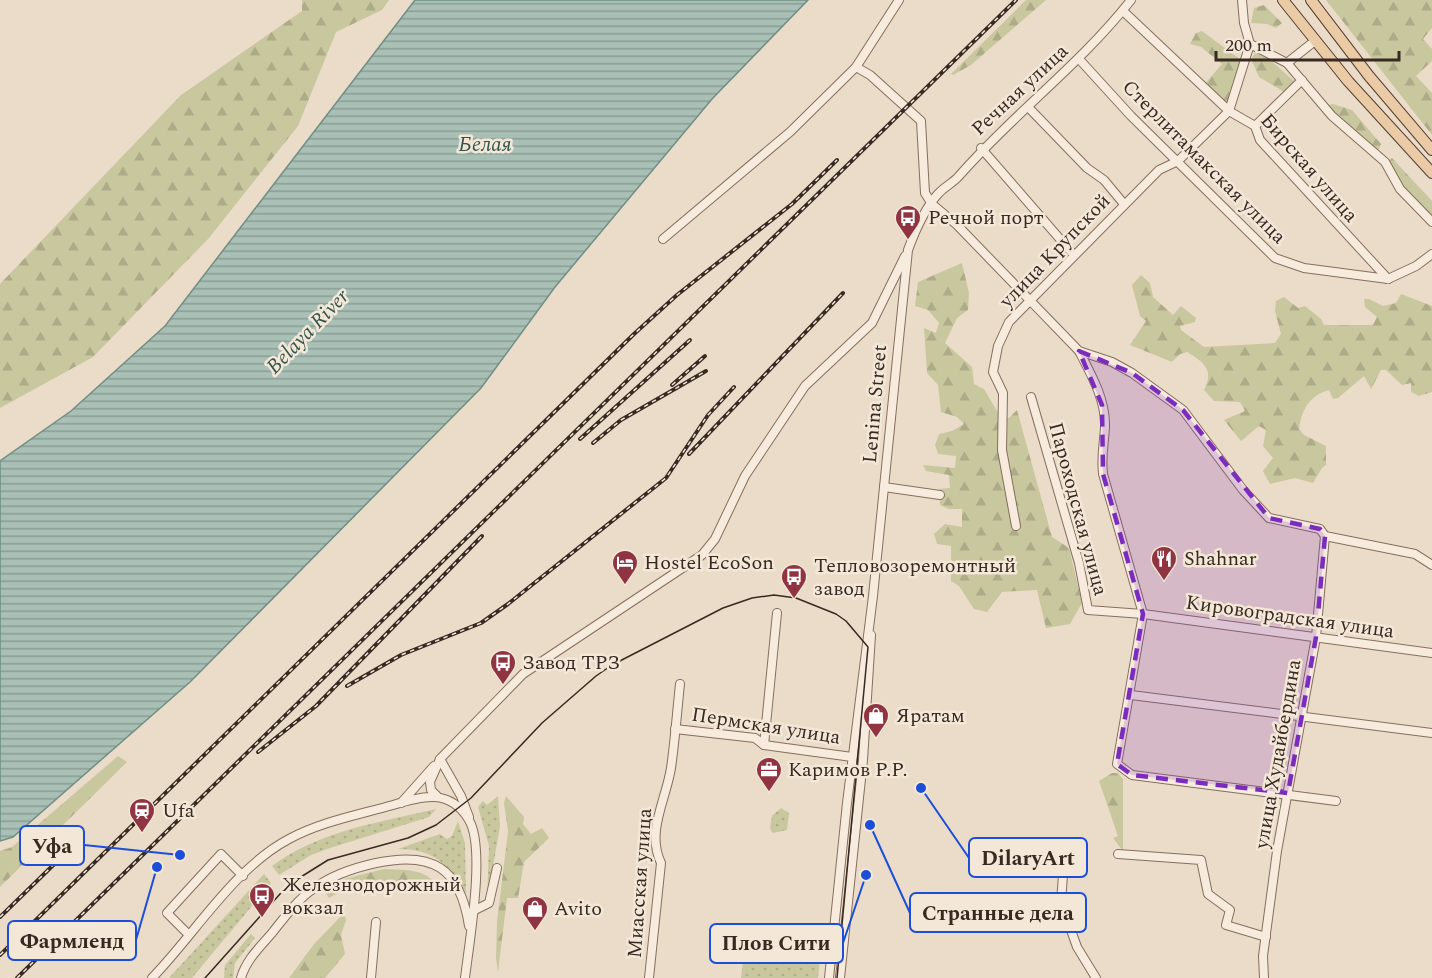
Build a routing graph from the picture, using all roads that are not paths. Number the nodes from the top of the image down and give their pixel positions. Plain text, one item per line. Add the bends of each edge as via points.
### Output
1 (899, 0) edge
2 (1131, 0) edge
3 (1242, 0) edge
4 (1283, 0) edge
5 (1311, 0) edge
6 (1123, 11) junction
7 (1316, 40) junction
8 (1250, 44) junction
9 (1079, 58) junction
10 (1287, 63) junction
11 (856, 67) junction
12 (1302, 80) junction
13 (1028, 107) junction
14 (1229, 111) junction
15 (1256, 126) junction
16 (981, 148) junction
17 (1432, 150) edge
18 (1178, 161) junction
19 (1432, 173) edge
20 (932, 204) junction
21 (1124, 204) junction
22 (1432, 222) edge
23 (663, 239) dead end
24 (908, 250) junction
25 (1073, 254) junction
26 (1432, 254) edge
27 (1388, 279) junction
28 (1029, 298) junction
29 (1079, 351) junction
30 (1031, 397) dead end
31 (888, 488) junction
32 (940, 495) dead end
33 (1016, 526) dead end
34 (1325, 536) junction
35 (1432, 565) edge
36 (777, 613) dead end
37 (871, 614) junction
38 (1143, 614) junction
39 (1316, 637) junction
40 (1432, 653) edge
41 (680, 684) dead end
42 (1131, 695) junction
43 (1302, 717) junction
44 (675, 729) junction
45 (1432, 733) edge
46 (764, 745) junction
47 (852, 757) junction
48 (440, 759) junction
49 (1288, 793) junction
50 (437, 796) junction
51 (1336, 801) dead end
52 (401, 802) junction
53 (470, 821) junction
54 (1059, 847) dead end
55 (1118, 854) dead end
56 (497, 867) dead end
57 (243, 876) junction
58 (473, 911) junction
59 (376, 922) dead end
60 (189, 935) junction
61 (470, 936) junction
62 (1266, 937) junction
63 (152, 978) edge
64 (241, 978) edge
65 (371, 978) edge
66 (465, 978) edge
67 (649, 978) edge
68 (829, 978) edge
69 (840, 978) edge
70 (1096, 978) edge
71 (1263, 978) edge

1 - 11 street
2 - 6 street, Речная улица
3 - 8 street
4 - 7 main road
5 - 17 main road
6 - 9 street, Речная улица
6 - 14 street, Бирская улица
7 - 10 street
7 - 19 main road
8 - 10 street
8 - 14 street, улица Крупской
9 - 13 street, Речная улица
9 - 18 street, Стерлитамакская улица
10 - 12 street
11 - 20 street via 921,121 925,193
11 - 23 street via 790,132
12 - 15 street
12 - 22 street via 1332,116 1384,162 1400,189
13 - 16 street, Речная улица
13 - 21 street
14 - 15 street, Бирская улица
14 - 18 street, улица Крупской
15 - 27 street, Бирская улица via 1260,140
16 - 20 street, Речная улица
16 - 25 street
18 - 21 street, улица Крупской via 1159,170
18 - 27 street, Стерлитамакская улица via 1275,258 1304,268
20 - 24 street, Lenina Street
20 - 28 street
21 - 25 street, улица Крупской
24 - 31 street, Lenina Street
24 - 48 street via 872,323 804,386 745,476 715,539 702,555 523,674
25 - 28 street, улица Крупской
26 - 27 street
28 - 29 street
28 - 33 street, улица Крупской via 1009,322 998,346 993,372 1003,393 1002,450
29 - 34 street via 1132,373 1183,411 1269,518 1320,529
29 - 38 street via 1095,380 1102,405 1103,474
30 - 38 street, Пароходская улица via 1079,563 1088,610
31 - 32 street
31 - 37 street, Lenina Street
34 - 35 street via 1414,554
34 - 39 street, улица Худайбердина
36 - 46 street
37 - 47 street, Lenina Street
37 - 69 street, Lenina Street via 863,760
38 - 39 street, Кировоградская улица
38 - 42 street
39 - 40 street, Кировоградская улица
39 - 43 street, улица Худайбердина
41 - 44 street, Миасская улица
42 - 43 street
42 - 49 street via 1117,764 1132,775
43 - 45 street
43 - 49 street, улица Худайбердина
44 - 46 street, Пермская улица via 755,738
44 - 67 street, Миасская улица via 655,843 661,863
46 - 47 street, Пермская улица
47 - 68 street, Lenina Street
48 - 50 street via 430,782
48 - 52 street
48 - 53 street
49 - 51 street
49 - 62 street, улица Худайбердина
50 - 52 street
50 - 53 street via 452,802
52 - 57 street via 288,839
53 - 58 street via 476,862
54 - 70 street via 1061,902 1077,947
55 - 62 street via 1201,860 1208,894 1230,910 1226,925
56 - 58 street via 489,903
57 - 60 street
57 - 60 street via 221,854 167,913
58 - 61 street
59 - 65 street
60 - 63 street
61 - 64 street via 464,904 445,872 426,860 400,858 341,872 310,891 247,963
61 - 66 street
62 - 71 street, улица Худайбердина

